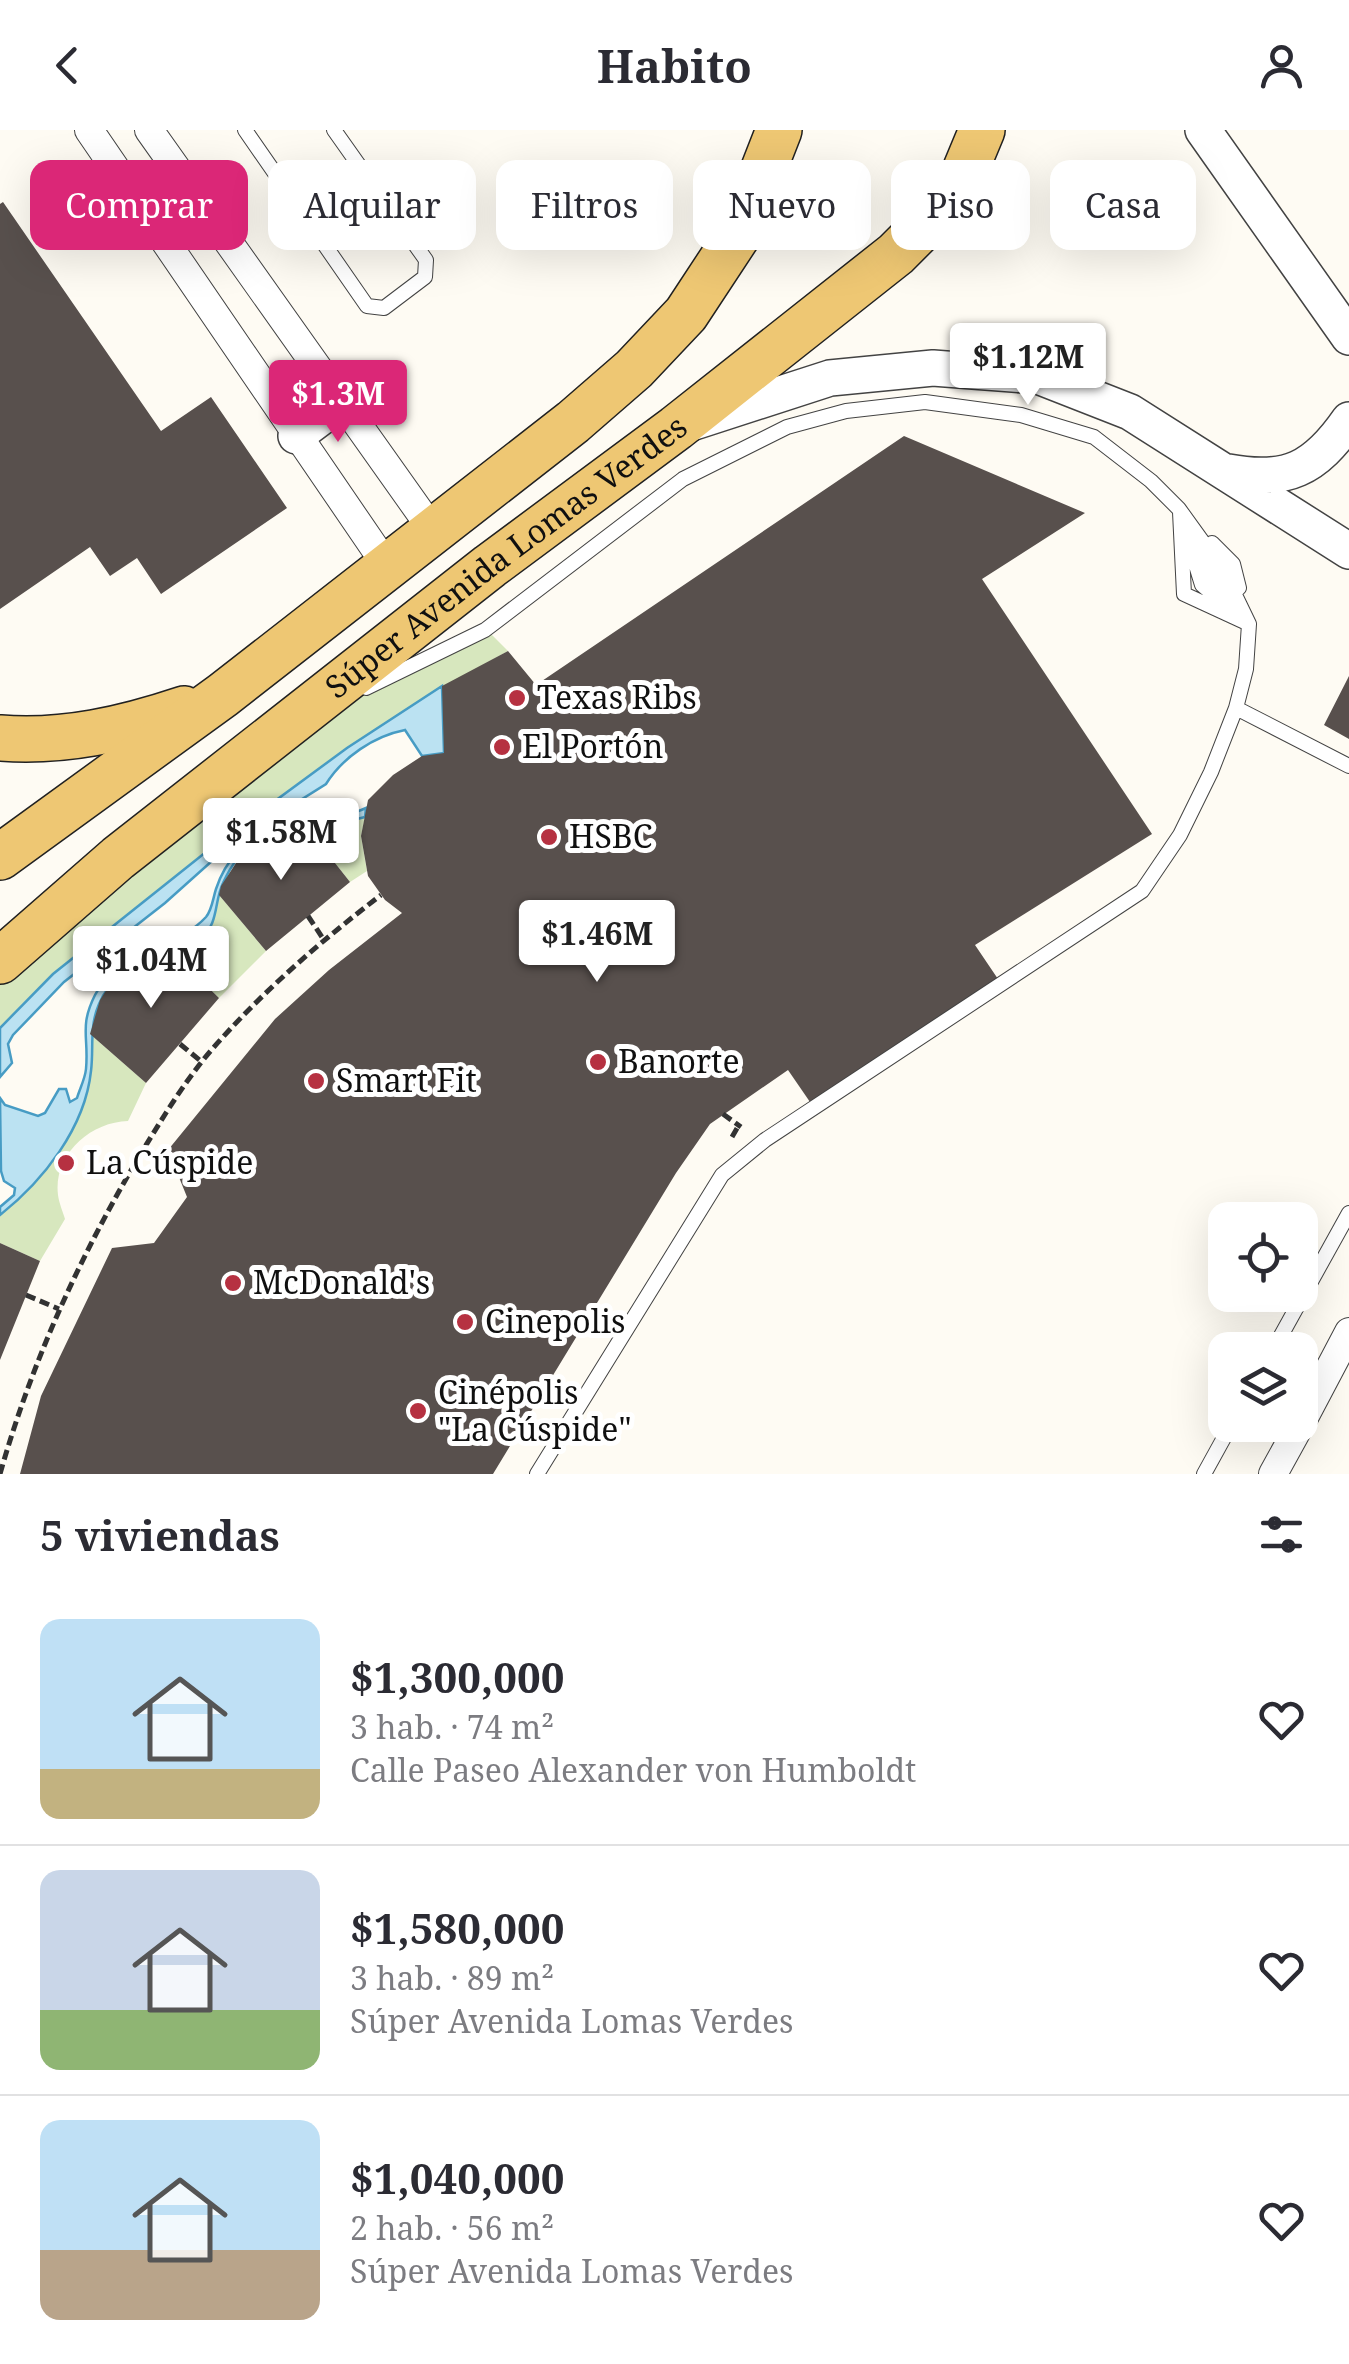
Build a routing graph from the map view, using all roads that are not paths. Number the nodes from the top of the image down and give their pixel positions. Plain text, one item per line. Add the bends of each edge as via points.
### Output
1 (89, 130) edge
2 (149, 130) edge
3 (245, 130) edge
4 (334, 130) edge
5 (778, 130) edge
6 (982, 130) edge
7 (1203, 130) edge
8 (1349, 337) edge
9 (340, 403) junction
10 (1349, 420) edge
11 (676, 428) junction
12 (296, 436) junction
13 (1222, 471) junction
14 (1180, 511) junction
15 (434, 532) junction
16 (1349, 551) edge
17 (387, 566) junction
18 (1249, 624) junction
19 (223, 695) junction
20 (1236, 708) junction
21 (284, 728) junction
22 (0, 738) edge
23 (1349, 766) edge
24 (0, 857) edge
25 (0, 961) edge
26 (1349, 1212) edge
27 (1283, 1332) edge
28 (1349, 1332) edge
29 (1318, 1391) edge
30 (1222, 1442) edge
31 (1291, 1442) edge
32 (537, 1474) edge
33 (1204, 1474) edge
34 (1273, 1474) edge

1 - 12 street
2 - 9 street
3 - 4 lane via 367,306 384,308 425,277 426,260
5 - 15 main road, Súper Avenida Lomas Verdes via 738,235 686,314 609,390
6 - 11 main road, Súper Avenida Lomas Verdes via 960,182 896,254
7 - 8 street
9 - 12 street
9 - 15 street
10 - 13 street via 1330,448 1298,470 1260,478
11 - 13 street via 830,378 933,368 1021,374 1130,412
11 - 21 main road, Súper Avenida Lomas Verdes
12 - 17 street
13 - 16 street
14 - 18 lane via 1224,570
14 - 18 lane via 1202,585
14 - 21 lane via 1094,437 1021,414 925,402 787,426 682,479 485,630
15 - 17 main road, Súper Avenida Lomas Verdes
17 - 19 main road, Súper Avenida Lomas Verdes
18 - 20 lane
19 - 22 main road via 88,736
19 - 24 main road, Súper Avenida Lomas Verdes
20 - 23 lane
20 - 32 lane via 1180,835 1142,891 722,1175
21 - 25 main road, Súper Avenida Lomas Verdes
26 - 27 lane
28 - 29 street
30 - 33 lane
31 - 34 street

